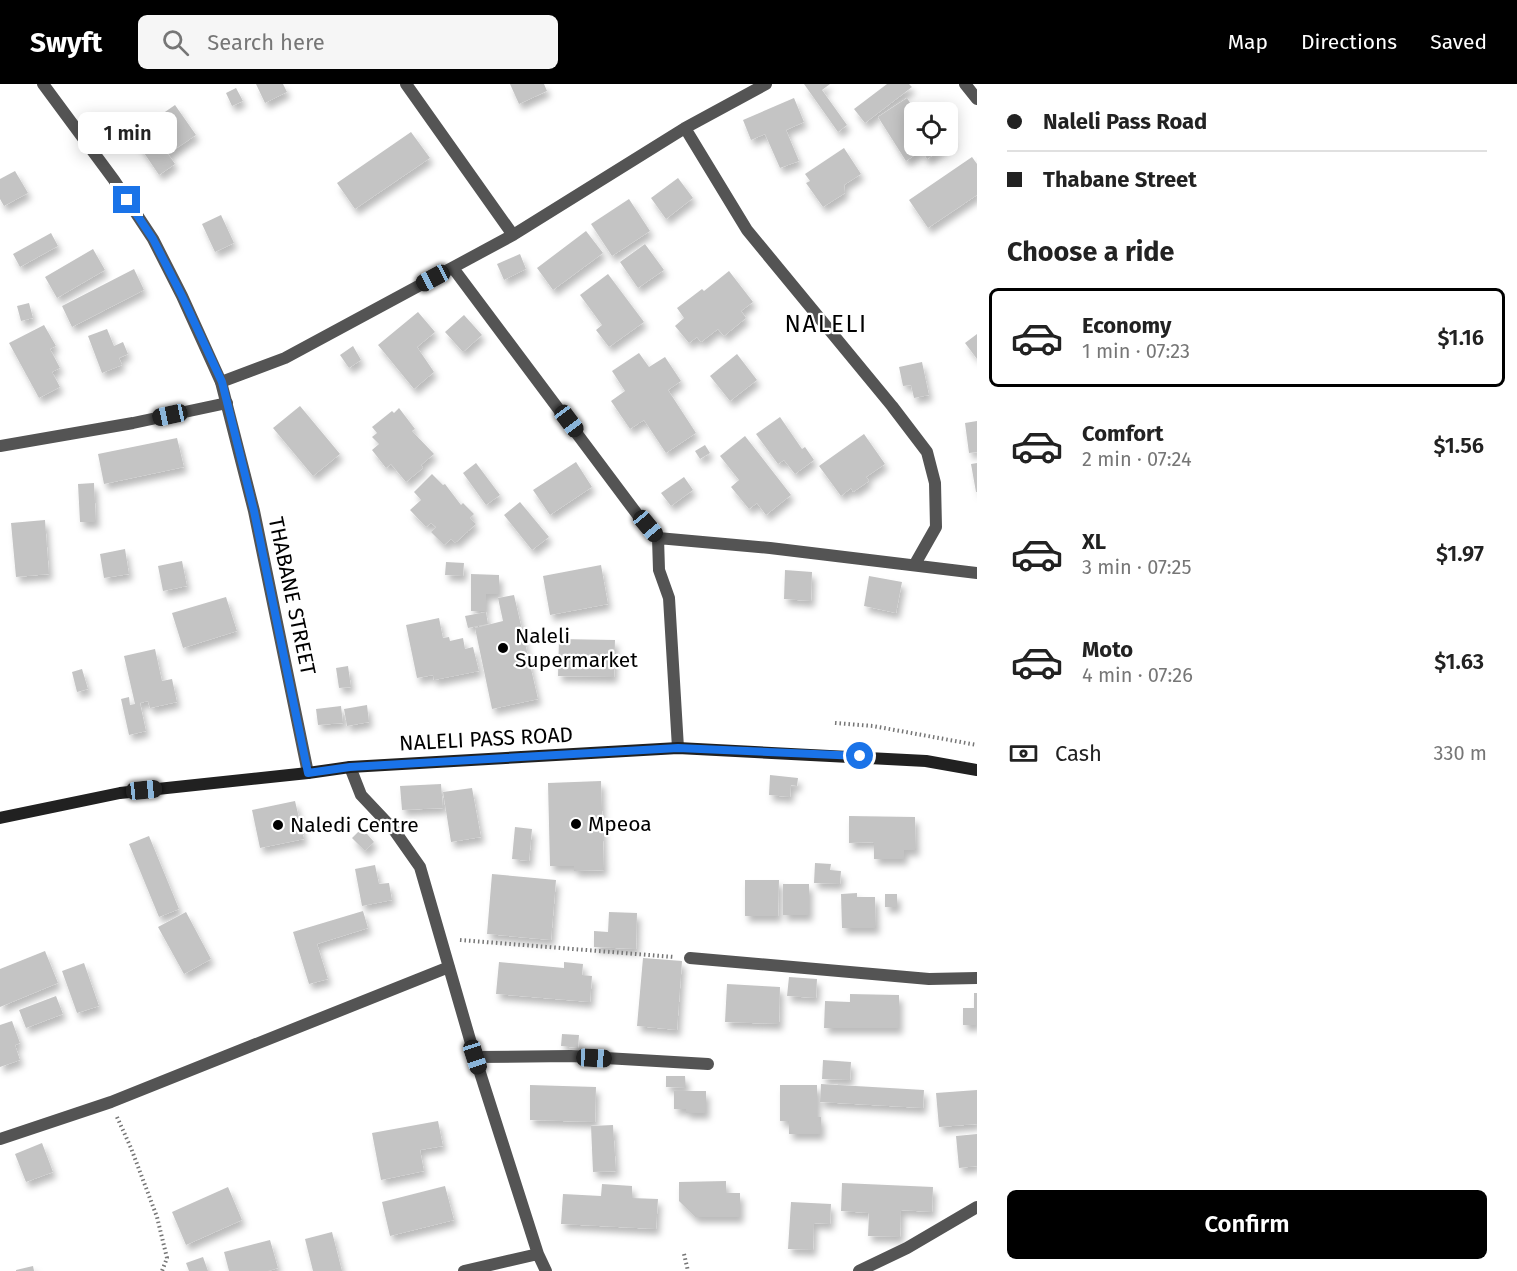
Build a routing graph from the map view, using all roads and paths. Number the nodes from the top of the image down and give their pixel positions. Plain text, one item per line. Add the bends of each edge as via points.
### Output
1 (42, 84) edge
2 (406, 84) edge
3 (766, 84) edge
4 (965, 84) edge
5 (977, 99) edge
6 (685, 128) junction
7 (513, 235) junction
8 (453, 268) junction
9 (222, 382) junction
10 (227, 403) junction
11 (0, 446) edge
12 (658, 538) junction
13 (915, 564) junction
14 (977, 573) edge
15 (835, 723) dead end
16 (977, 745) edge
17 (678, 748) junction
18 (350, 767) junction
19 (977, 770) edge
20 (308, 773) junction
21 (0, 818) edge
22 (441, 939) junction
23 (690, 958) joint
24 (449, 967) junction
25 (977, 978) edge
26 (475, 1057) junction
27 (708, 1064) dead end
28 (111, 1102) junction
29 (0, 1140) edge
30 (977, 1207) edge
31 (538, 1254) junction
32 (684, 1254) dead end
33 (162, 1271) edge
34 (464, 1271) edge
35 (546, 1271) edge
36 (688, 1271) edge
37 (859, 1271) edge

1 - 9 street, THABANE STREET via 153,239
2 - 7 street
3 - 6 street
4 - 5 street
6 - 7 street
6 - 13 street via 747,230 927,452 935,483 936,527
7 - 8 street
8 - 9 street via 285,358
8 - 12 street
9 - 10 street, THABANE STREET
10 - 11 street
10 - 20 street, THABANE STREET via 254,511
12 - 13 street
12 - 17 street via 659,570 669,598
13 - 14 street
15 - 16 path
17 - 18 main road, NALELI PASS ROAD
17 - 19 main road, NALELI PASS ROAD via 926,761
18 - 20 main road, NALELI PASS ROAD
18 - 22 street via 361,795 394,830 420,867
20 - 21 main road, NALELI PASS ROAD via 120,793
22 - 23 path
22 - 24 street
23 - 25 street via 929,979
24 - 26 street
24 - 28 street
26 - 27 street via 571,1056
26 - 31 street
28 - 29 street
28 - 33 path via 157,1217 167,1257
30 - 37 street
31 - 34 street
31 - 35 street
32 - 36 path

